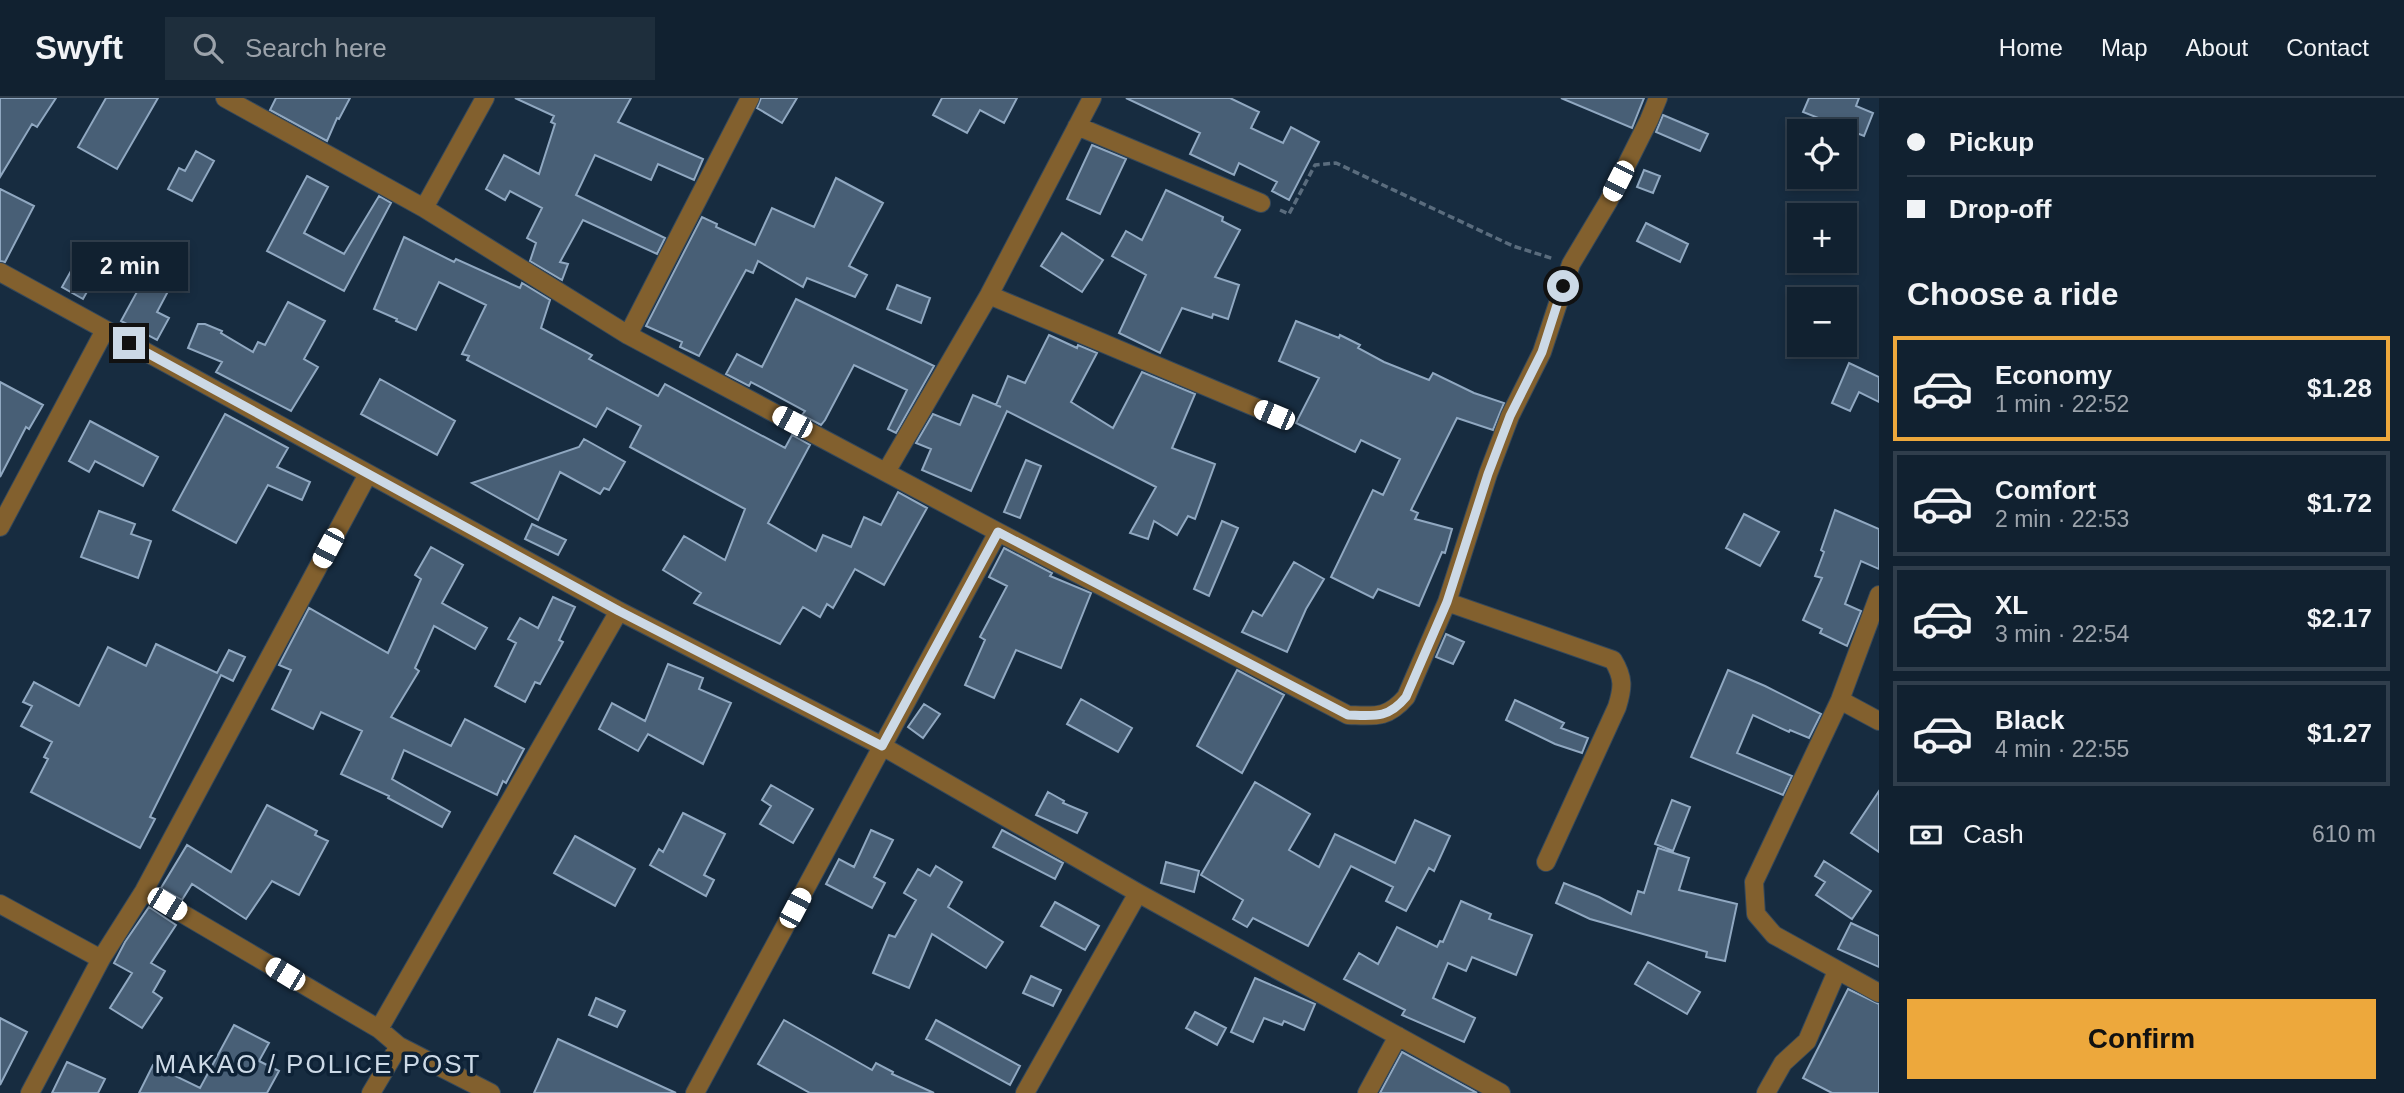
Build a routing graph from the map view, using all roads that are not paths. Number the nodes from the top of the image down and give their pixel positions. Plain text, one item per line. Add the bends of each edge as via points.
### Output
1 (485, 98) edge
2 (750, 98) edge
3 (1092, 98) edge
4 (1658, 98) edge
5 (231, 99) edge
6 (1077, 125) junction
7 (1261, 203) road end
8 (424, 208) junction
9 (0, 272) edge
10 (989, 295) junction
11 (105, 330) junction
12 (628, 335) junction
13 (1274, 415) dead end
14 (887, 472) junction
15 (368, 474) junction
16 (0, 527) edge
17 (998, 532) junction
18 (1879, 595) edge
19 (1447, 602) junction
20 (619, 611) junction
21 (1840, 701) junction
22 (1879, 721) edge
23 (882, 746) junction
24 (1546, 862) dead end
25 (144, 891) junction
26 (1138, 893) junction
27 (0, 904) edge
28 (101, 959) junction
29 (1837, 971) junction
30 (1879, 993) edge
31 (379, 1029) junction
32 (1398, 1036) junction
33 (399, 1046) junction
34 (30, 1093) edge
35 (371, 1093) edge
36 (491, 1093) edge
37 (695, 1093) edge
38 (1025, 1093) edge
39 (1367, 1093) edge
40 (1501, 1093) edge
41 (1766, 1093) edge

1 - 8 street
2 - 12 street
3 - 6 street
4 - 19 street via 1608,202 1571,264 1542,352 1488,474
5 - 8 street
6 - 7 street
6 - 10 street
8 - 12 street
9 - 11 street
10 - 13 street
10 - 14 street
11 - 15 street
11 - 16 street
12 - 14 street
14 - 17 street
15 - 20 street
15 - 25 street
17 - 19 street via 1348,715 1374,716 1395,710 1406,697
17 - 23 street
18 - 21 street
19 - 24 street via 1613,660 1620,671 1624,687 1617,707
20 - 23 street
20 - 31 street
21 - 22 street
21 - 29 street via 1754,881 1756,914 1774,934
23 - 26 street
23 - 37 street
25 - 28 street
25 - 31 street
26 - 32 street
26 - 38 street
27 - 28 street
28 - 34 street
29 - 30 street
29 - 41 street via 1807,1041 1783,1063
31 - 33 street
32 - 39 street
32 - 40 street
33 - 35 street
33 - 36 street

